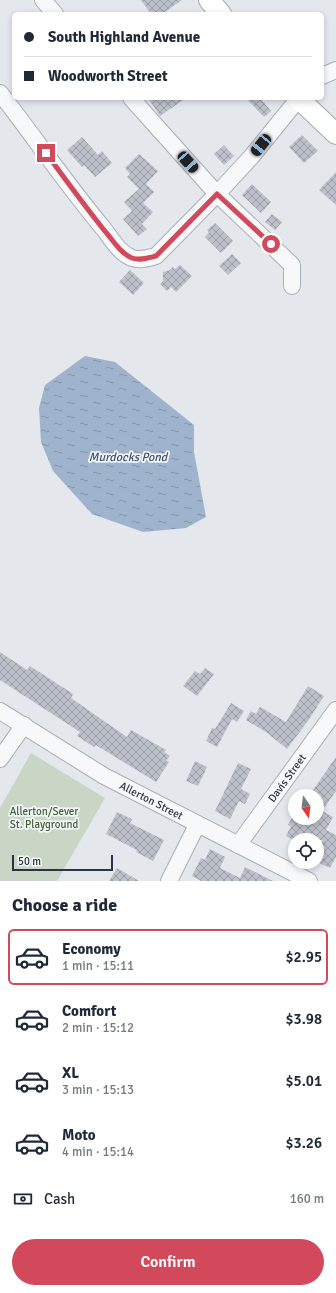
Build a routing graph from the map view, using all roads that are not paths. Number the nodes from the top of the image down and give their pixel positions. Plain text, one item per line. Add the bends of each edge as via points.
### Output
1 (43, 0) edge
2 (209, 0) edge
3 (53, 12) edge
4 (219, 12) edge
5 (336, 70) edge
6 (324, 75) edge
7 (0, 93) edge
8 (133, 100) edge
9 (297, 100) edge
10 (301, 100) edge
11 (336, 134) edge
12 (217, 194) junction
13 (292, 286) dead end
14 (336, 710) edge
15 (0, 711) edge
16 (24, 725) junction
17 (0, 759) edge
18 (197, 825) junction
19 (238, 845) junction
20 (169, 881) edge
21 (309, 881) edge

1 - 3 street
2 - 4 main road
5 - 6 street
7 - 12 street via 82,203 122,252 132,258 145,259 156,256
8 - 12 street
9 - 12 street
10 - 11 main road
12 - 13 street via 292,265
14 - 19 street, Davis Street
15 - 16 street, Allerton Street
16 - 17 street
16 - 18 street, Allerton Street via 104,776
18 - 19 street, Allerton Street
18 - 20 street
19 - 21 street, Allerton Street

